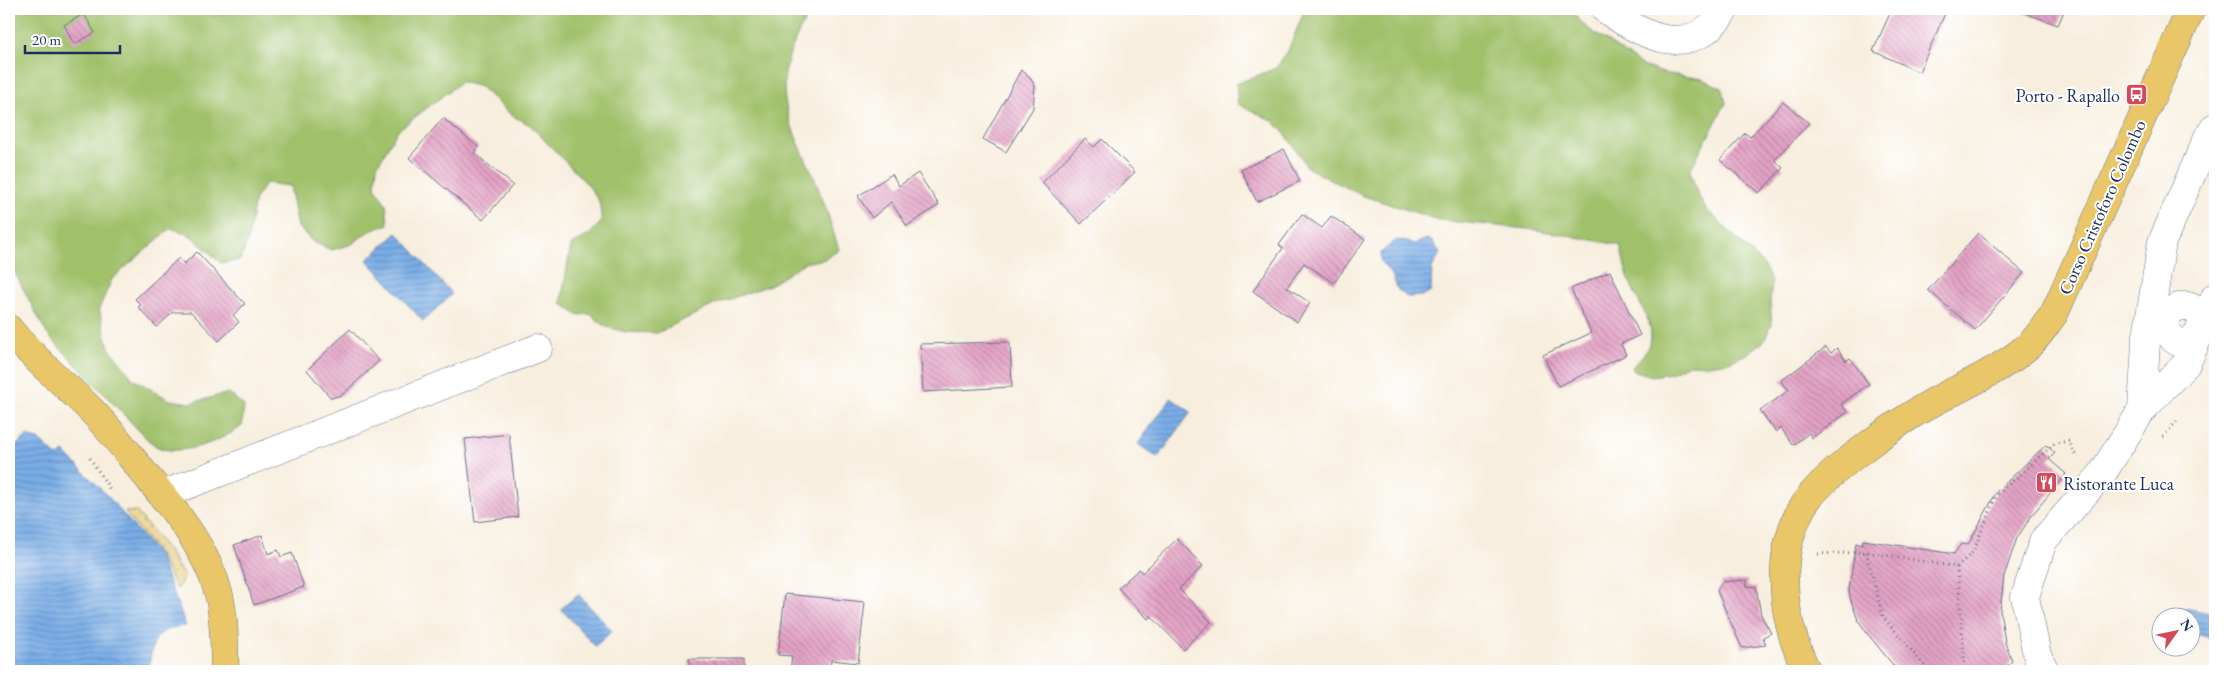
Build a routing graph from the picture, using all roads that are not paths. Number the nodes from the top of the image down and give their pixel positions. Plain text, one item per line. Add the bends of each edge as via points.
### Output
1 (1605, 9) edge
2 (1724, 9) edge
3 (2191, 9) edge
4 (2215, 127) edge
5 (2215, 297) edge
6 (2184, 305) junction
7 (2151, 312) junction
8 (2202, 328) junction
9 (9, 329) edge
10 (2175, 340) junction
11 (538, 348) dead end
12 (2142, 410) junction
13 (162, 495) junction
14 (225, 671) edge
15 (1807, 671) edge
16 (2045, 671) edge

1 - 2 street via 1624,23 1664,39 1680,41 1708,29
3 - 15 main road, Corso Cristoforo Colombo via 2054,314 2029,346 1986,376 1901,422 1838,470 1800,510 1784,559 1784,596
4 - 7 street via 2162,242
5 - 8 street
6 - 7 street
6 - 8 street via 2195,309 2202,319
6 - 10 street via 2172,310 2166,320 2167,332
7 - 10 street
7 - 12 street
8 - 10 street via 2193,340
8 - 12 street via 2186,364
9 - 13 main road via 27,351 91,410
11 - 13 street
12 - 16 street via 2102,474 2043,541 2025,598
13 - 14 main road via 208,564 219,596

